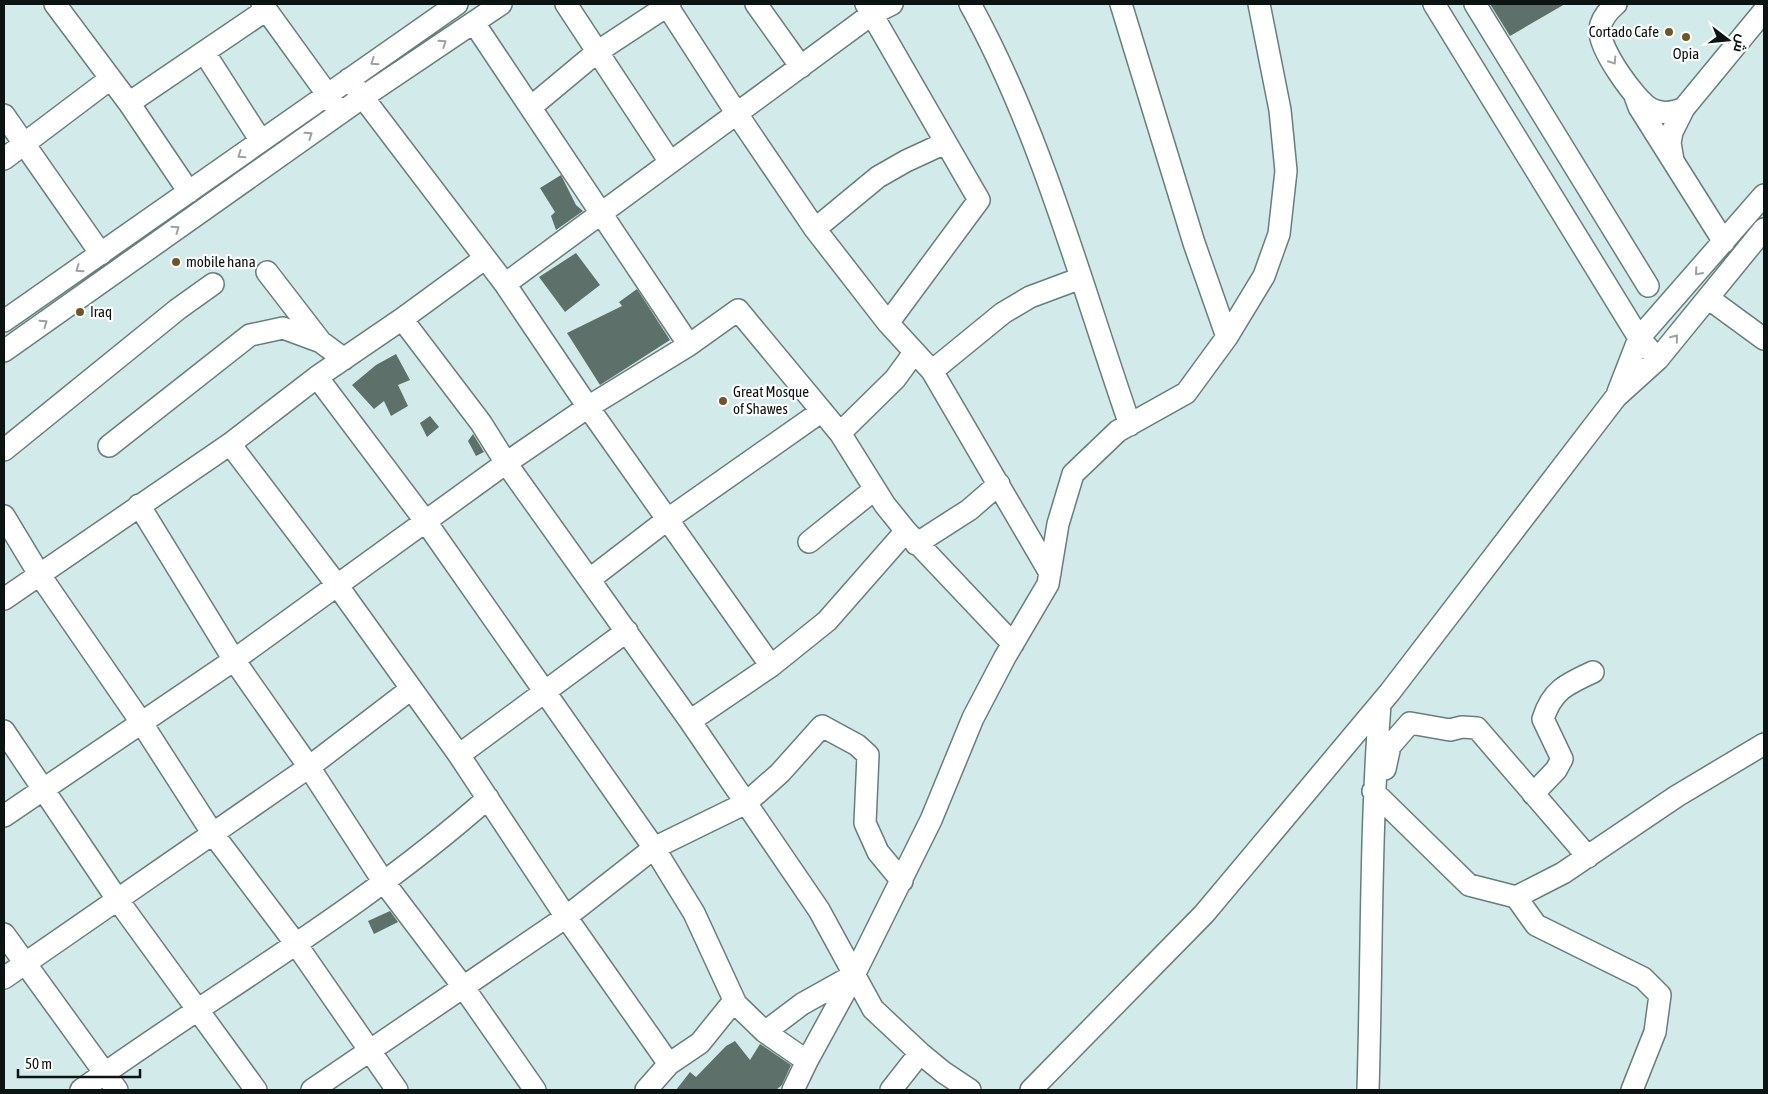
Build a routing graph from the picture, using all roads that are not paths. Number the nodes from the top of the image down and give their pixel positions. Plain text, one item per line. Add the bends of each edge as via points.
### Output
1 (55, 4) edge
2 (457, 4) edge
3 (501, 4) edge
4 (566, 4) edge
5 (668, 4) edge
6 (756, 4) edge
7 (892, 4) edge
8 (970, 4) edge
9 (1121, 4) edge
10 (1259, 4) edge
11 (1434, 4) edge
12 (1475, 4) edge
13 (1616, 4) edge
14 (264, 7) edge
15 (869, 9) edge
16 (1764, 11) edge
17 (474, 23) junction
18 (204, 52) junction
19 (598, 52) junction
20 (801, 67) junction
21 (110, 79) junction
22 (349, 79) junction
23 (327, 94) junction
24 (1635, 96) junction
25 (363, 97) junction
26 (130, 103) junction
27 (531, 107) junction
28 (1684, 108) junction
29 (341, 113) junction
30 (737, 114) junction
31 (4, 115) edge
32 (261, 141) junction
33 (25, 144) junction
34 (945, 144) junction
35 (4, 159) edge
36 (1673, 160) junction
37 (670, 162) junction
38 (189, 192) junction
39 (1764, 195) edge
40 (602, 214) junction
41 (815, 229) junction
42 (1764, 229) edge
43 (1724, 242) junction
44 (101, 254) junction
45 (484, 259) junction
46 (267, 272) dead end
47 (1081, 278) junction
48 (213, 284) dead end
49 (505, 284) junction
50 (1648, 286) dead end
51 (1708, 298) junction
52 (5, 316) edge
53 (402, 319) junction
54 (888, 323) junction
55 (1227, 337) junction
56 (1639, 338) junction
57 (1764, 339) edge
58 (321, 342) junction
59 (689, 345) junction
60 (4, 351) edge
61 (914, 352) junction
62 (344, 359) junction
63 (1658, 359) junction
64 (932, 371) junction
65 (317, 378) junction
66 (1616, 396) junction
67 (588, 407) junction
68 (822, 411) junction
69 (1130, 425) junction
70 (840, 433) junction
71 (230, 444) junction
72 (109, 446) dead end
73 (4, 450) edge
74 (506, 463) junction
75 (999, 484) junction
76 (875, 489) junction
77 (139, 505) junction
78 (4, 516) edge
79 (668, 518) junction
80 (426, 522) junction
81 (911, 537) junction
82 (809, 542) dead end
83 (1050, 573) junction
84 (39, 574) junction
85 (590, 579) junction
86 (337, 585) junction
87 (4, 599) edge
88 (627, 631) junction
89 (1013, 644) junction
90 (234, 660) junction
91 (771, 666) junction
92 (1593, 672) dead end
93 (411, 689) junction
94 (545, 692) junction
95 (1380, 704) junction
96 (690, 721) junction
97 (141, 722) junction
98 (4, 731) edge
99 (1764, 744) edge
100 (459, 755) junction
101 (309, 767) junction
102 (44, 788) junction
103 (1376, 794) junction
104 (1534, 794) junction
105 (488, 798) junction
106 (746, 803) junction
107 (4, 816) edge
108 (213, 834) junction
109 (654, 848) junction
110 (1588, 856) junction
111 (383, 881) junction
112 (902, 881) junction
113 (1516, 897) junction
114 (117, 899) junction
115 (566, 917) junction
116 (4, 934) edge
117 (296, 944) junction
118 (26, 964) junction
119 (854, 974) junction
120 (4, 978) edge
121 (464, 988) junction
122 (736, 1004) junction
123 (198, 1010) junction
124 (765, 1032) junction
125 (371, 1050) junction
126 (920, 1053) junction
127 (808, 1061) junction
128 (668, 1064) junction
129 (105, 1073) junction
130 (80, 1090) edge
131 (117, 1090) edge
132 (256, 1090) edge
133 (312, 1090) edge
134 (397, 1090) edge
135 (535, 1090) edge
136 (646, 1090) edge
137 (793, 1090) edge
138 (891, 1090) edge
139 (970, 1090) edge
140 (1031, 1090) edge
141 (1368, 1090) edge
142 (1632, 1090) edge

1 - 21 street
2 -> 22 street
3 - 17 street
4 - 19 street
5 - 19 street
5 - 30 street
6 - 20 street
7 - 15 street
8 - 47 street via 990,40 1033,142
9 - 55 street via 1194,243
10 - 55 street via 1280,110 1286,171 1279,234 1264,276
11 - 56 street
12 - 50 street
13 -> 24 street via 1603,19 1600,35
14 - 18 street
14 - 23 street
15 - 20 street
15 - 34 street
16 - 28 street
25 -> 17 street
17 - 27 street
18 - 26 street
18 - 32 street
19 - 27 street
19 - 37 street
20 - 30 street
21 - 26 street
21 - 33 street
22 - 23 street
22 - 25 street
23 - 29 street
23 - 32 street
24 - 28 street via 1652,110 1663,113
24 - 36 street
25 - 29 street
25 - 45 street
26 - 38 street
27 - 40 street
28 - 36 street via 1672,132
60 -> 29 street
30 - 37 street
30 - 41 street
31 - 33 street
32 -> 38 street
33 - 35 street
33 - 44 street
34 - 41 street via 878,178
34 - 54 street via 979,200
36 - 43 street
37 - 40 street
38 - 44 street
39 - 43 street
40 - 49 street
40 - 59 street
41 - 54 street
42 - 51 street
43 -> 56 street
44 -> 52 street
45 - 49 street
45 - 53 street
46 - 58 street
47 - 64 street via 1030,297 1003,313
47 - 69 street
48 - 73 street
49 - 67 street
51 - 57 street
63 -> 51 street
53 - 62 street
53 - 74 street via 481,423
54 - 61 street
55 - 69 street via 1186,393
56 - 63 street
56 - 66 street
58 - 62 street
58 - 72 street via 283,328 250,335
59 - 67 street
59 - 68 street via 738,310
61 - 64 street
61 - 70 street via 895,379
62 - 65 street
63 - 66 street
64 - 75 street
65 - 71 street
65 - 80 street
66 - 95 street
67 - 74 street
67 - 79 street
68 - 70 street
68 - 79 street
69 - 83 street via 1118,431 1073,474 1058,524
70 - 76 street
71 - 77 street
71 - 86 street
74 - 80 street
74 - 85 street
75 - 81 street via 969,510
75 - 83 street
76 - 81 street
76 - 82 street
77 - 84 street
77 - 90 street
78 - 84 street
79 - 85 street
79 - 91 street
80 - 86 street
80 - 94 street
81 - 89 street
81 - 91 street via 827,620
83 - 89 street via 1048,584
84 - 87 street
84 - 97 street
85 - 88 street
86 - 90 street
86 - 93 street
88 - 94 street
88 - 96 street
89 - 112 street via 973,718 932,820
90 - 97 street
90 - 101 street
91 - 96 street
92 - 104 street via 1566,684 1548,701 1542,719 1562,759
93 - 100 street
93 - 101 street
94 - 100 street
94 - 109 street
95 - 103 street
95 - 140 street via 1204,914
96 - 106 street
97 - 102 street
97 - 108 street
98 - 102 street
99 - 110 street via 1677,796
100 - 105 street
101 - 108 street
101 - 111 street
102 - 107 street
102 - 114 street
103 - 104 street via 1390,746 1410,723 1450,730 1478,728
103 - 113 street via 1469,885
103 - 141 street
104 - 110 street
105 - 111 street
105 - 115 street
106 - 109 street
106 - 112 street via 780,773 822,726 857,745 868,755 864,823 878,852
106 - 119 street via 819,910
108 - 114 street
108 - 117 street
109 - 115 street
109 - 122 street via 694,912
110 - 113 street
111 - 117 street
111 - 121 street
112 - 119 street
113 - 142 street via 1536,925 1643,978 1660,996 1655,1032
114 - 118 street
114 - 123 street
115 - 121 street
115 - 128 street
116 - 118 street
117 - 123 street
117 - 125 street
118 - 120 street
118 - 129 street
119 - 124 street via 802,1004
119 - 126 street via 873,1009
119 - 127 street
121 - 125 street
121 - 135 street
122 - 124 street
122 - 128 street via 729,1007 700,1043
123 - 129 street
123 - 132 street
124 - 127 street
125 - 133 street
125 - 134 street
126 - 138 street
126 - 139 street
127 - 137 street
128 - 136 street
129 - 130 street
129 - 131 street

